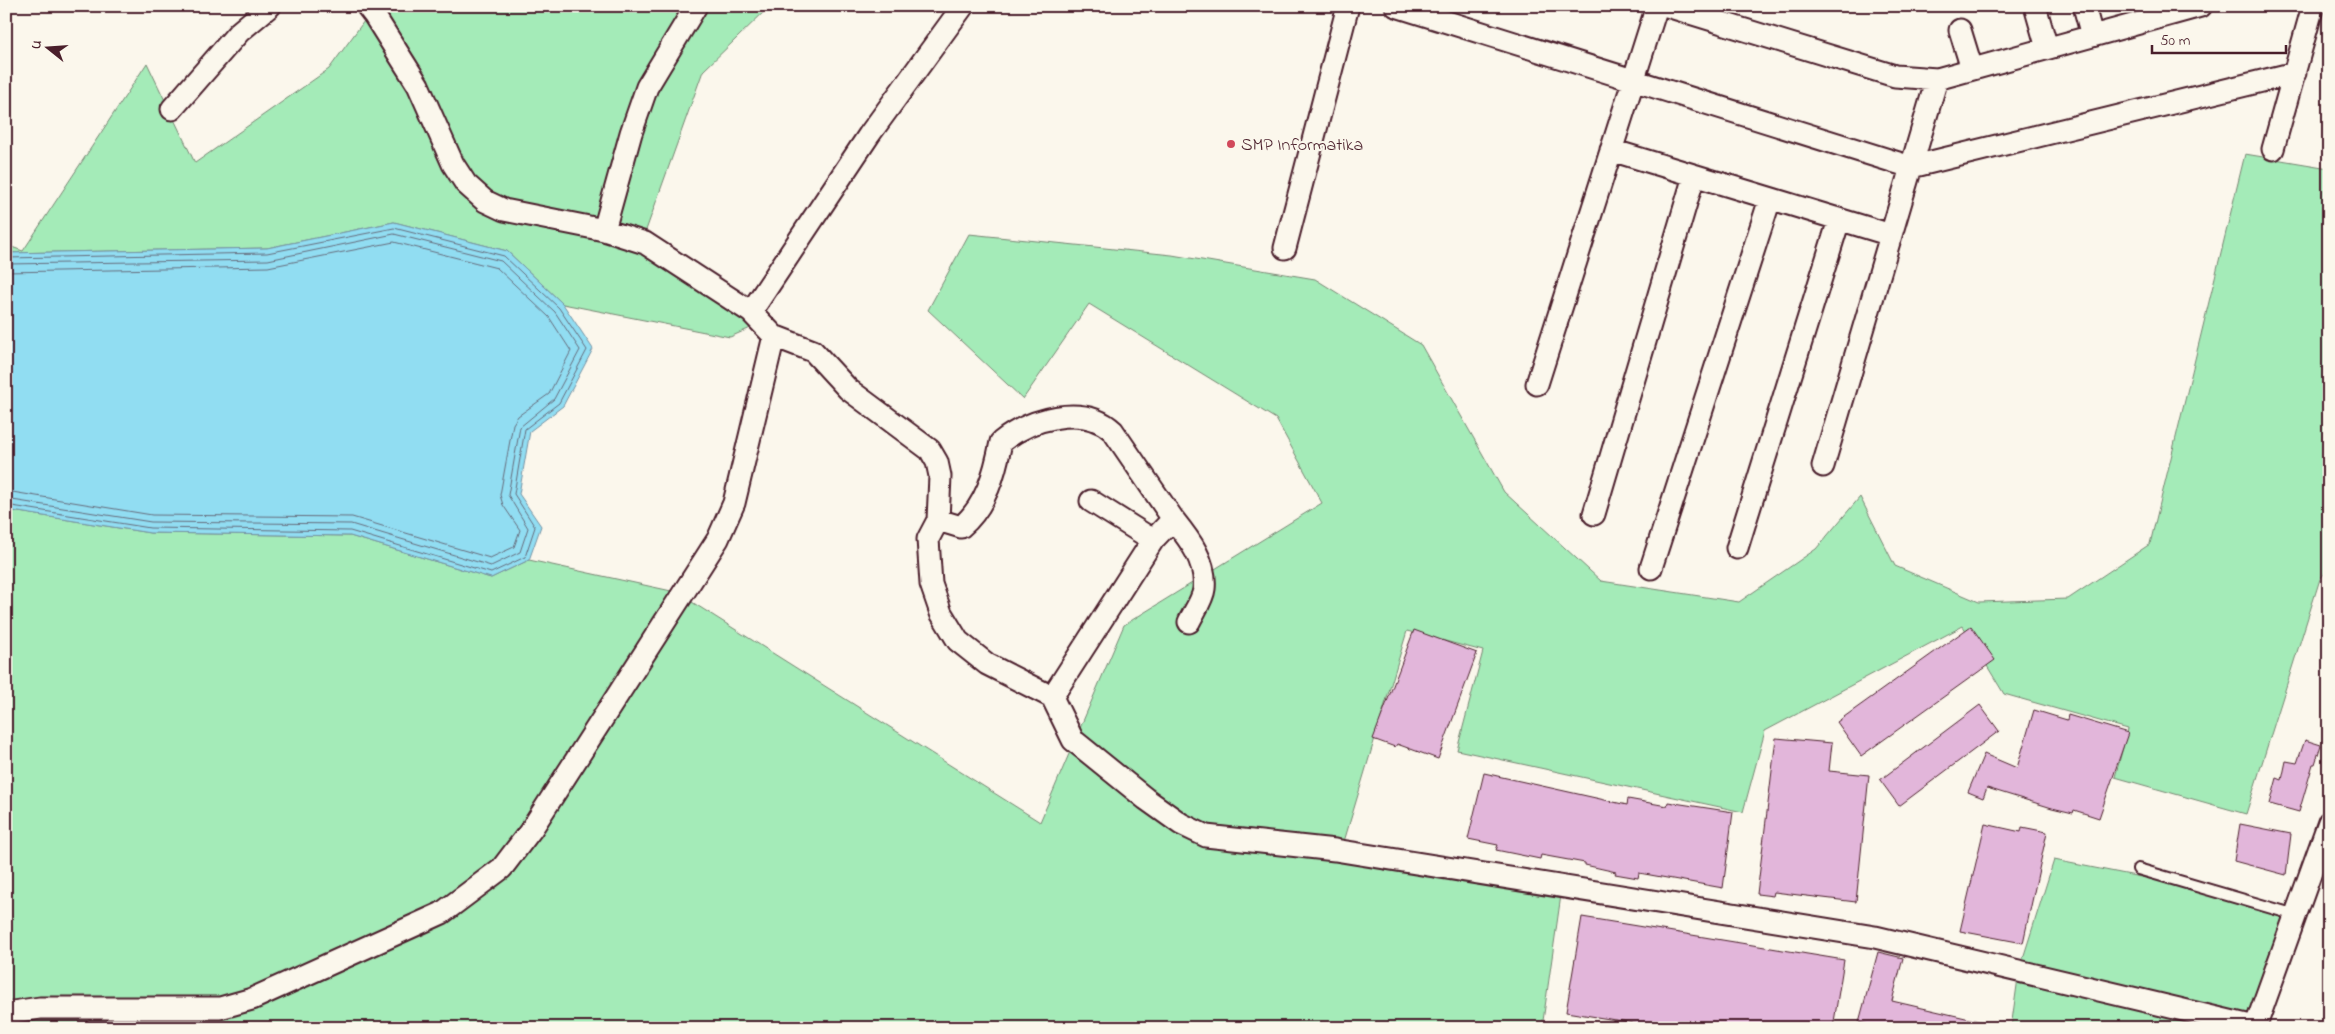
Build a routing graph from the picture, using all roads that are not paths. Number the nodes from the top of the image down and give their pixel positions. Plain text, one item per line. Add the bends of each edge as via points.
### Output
1 (270, 6) edge
2 (366, 6) edge
3 (696, 6) edge
4 (963, 6) edge
5 (1348, 6) edge
6 (1396, 6) edge
7 (1657, 6) edge
8 (1667, 6) edge
9 (2035, 6) edge
10 (2084, 6) edge
11 (2201, 6) edge
12 (2313, 6) edge
13 (2155, 12) edge
14 (1727, 15) edge
15 (1960, 30) dead end
16 (2092, 36) junction
17 (2047, 48) junction
18 (1972, 69) junction
19 (2295, 73) junction
20 (1937, 79) junction
21 (1633, 82) junction
22 (172, 109) dead end
23 (2274, 149) dead end
24 (1611, 150) junction
25 (1911, 167) junction
26 (1694, 176) junction
27 (1770, 199) junction
28 (1839, 220) junction
29 (604, 230) junction
30 (1891, 235) junction
31 (1285, 248) dead end
32 (751, 312) junction
33 (774, 336) junction
34 (1537, 384) dead end
35 (1823, 466) dead end
36 (1090, 501) dead end
37 (1594, 514) dead end
38 (1173, 519) junction
39 (938, 520) junction
40 (1153, 540) junction
41 (1737, 548) dead end
42 (1650, 568) dead end
43 (1189, 622) dead end
44 (1052, 698) junction
45 (2329, 822) edge
46 (2138, 868) dead end
47 (2296, 914) junction
48 (6, 1013) edge
49 (2255, 1027) edge

1 - 22 street via 239,32
2 - 29 street via 418,86 453,164 466,184 485,201 504,210
3 - 29 street via 648,87 630,133
4 - 32 street via 869,135
5 - 31 street
6 - 21 street
7 - 21 street
8 - 14 street
9 - 17 street
10 - 16 street
11 - 13 street
12 - 19 street
13 - 16 street
14 - 20 street via 1895,76
15 - 18 street
16 - 17 street
17 - 18 street
18 - 20 street
19 - 23 street
19 - 25 street
20 - 25 street
21 - 24 street
21 - 25 street
24 - 26 street
24 - 34 street
25 - 30 street
26 - 27 street
26 - 37 street
27 - 28 street
27 - 42 street
28 - 30 street
28 - 41 street
29 - 32 street via 646,243
30 - 35 street
32 - 33 street
33 - 39 street via 813,351 848,389 930,450 940,476
33 - 48 street via 734,503 718,539 531,830 502,868 442,913 252,999 220,1008 40,1008
36 - 40 street
38 - 39 street via 1113,431 1102,421 1072,416 1051,418 1012,433 1001,442 995,475 972,518 961,527
38 - 40 street
38 - 43 street via 1200,556 1204,579 1204,591
39 - 44 street via 928,540 931,584 941,613 958,641 987,664
40 - 44 street
44 - 49 street via 1073,740 1146,799 1181,824 1206,836 1335,850 1875,937
45 - 47 street
46 - 47 lane
47 - 49 street

